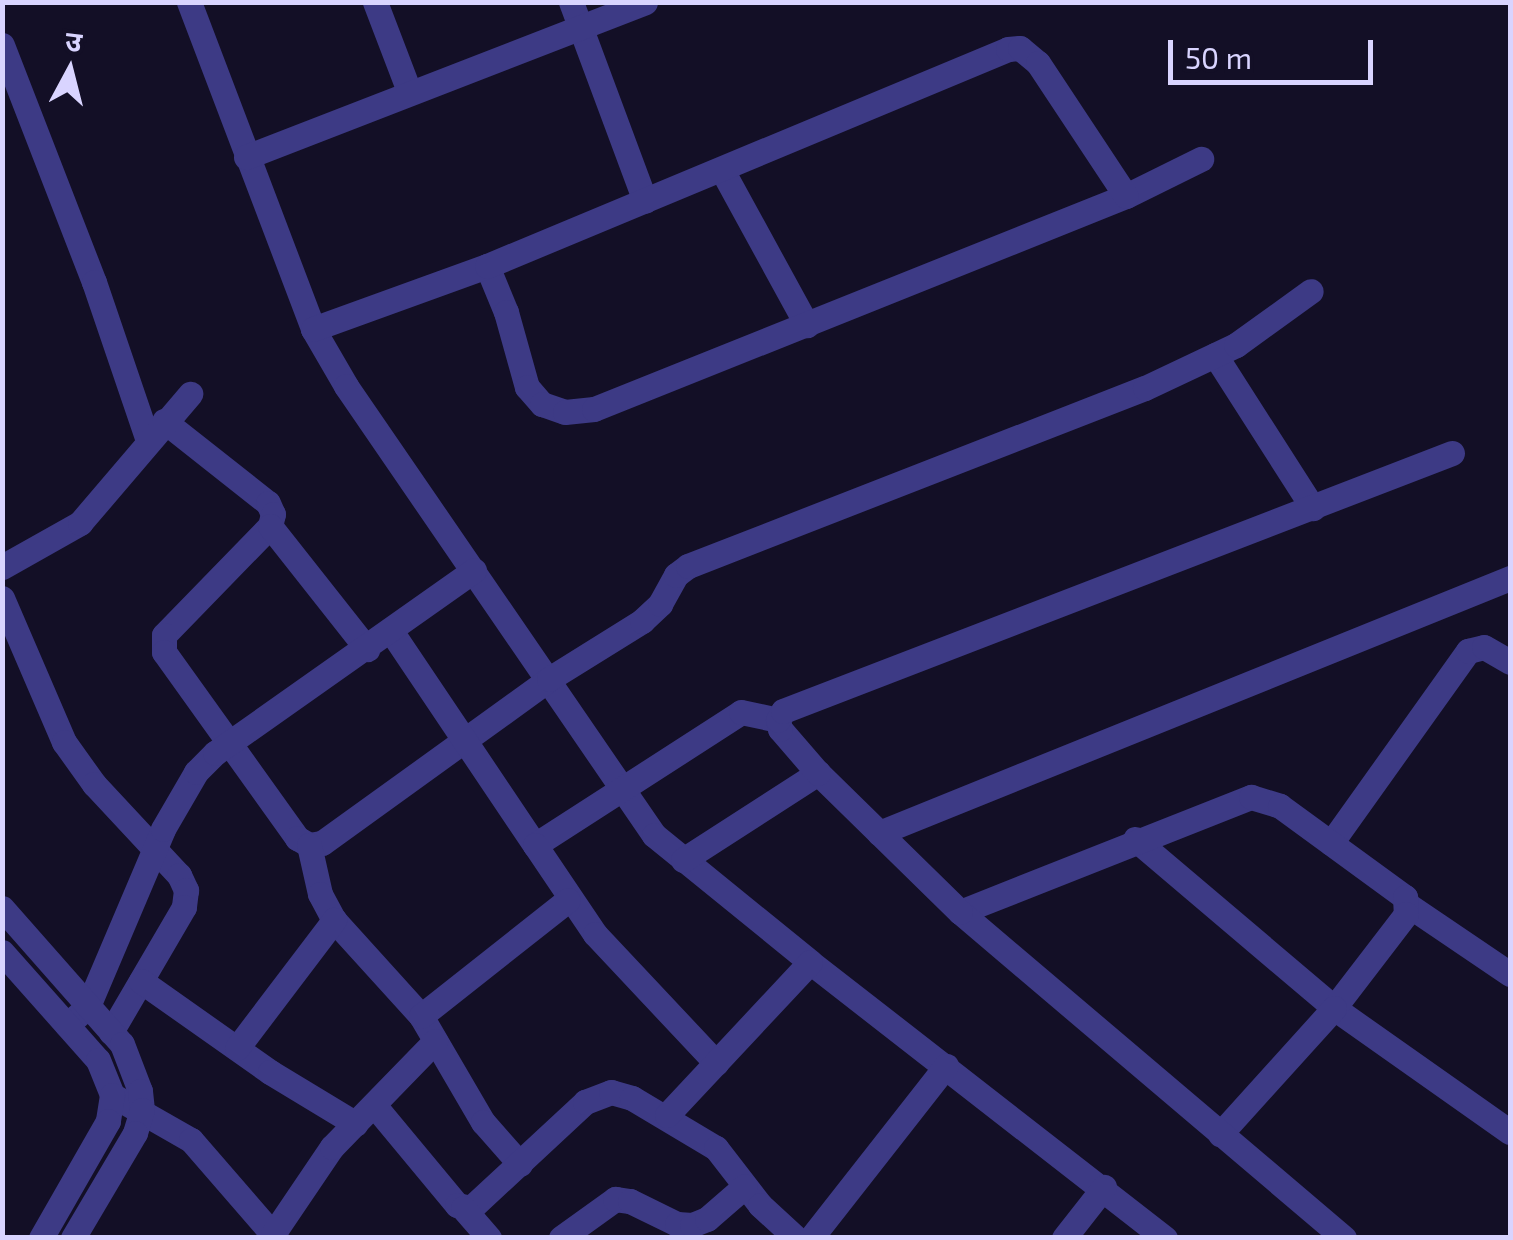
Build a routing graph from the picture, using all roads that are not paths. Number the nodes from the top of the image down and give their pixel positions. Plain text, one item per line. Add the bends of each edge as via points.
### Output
1 (189, 2) edge
2 (375, 2) edge
3 (571, 2) edge
4 (646, 2) edge
5 (580, 28) junction
6 (2, 45) edge
7 (409, 91) junction
8 (246, 157) junction
9 (1200, 159) dead end
10 (722, 170) junction
11 (1126, 196) junction
12 (644, 201) junction
13 (487, 266) junction
14 (1311, 291) dead end
15 (806, 325) junction
16 (313, 329) junction
17 (1216, 355) junction
18 (190, 394) dead end
19 (156, 431) junction
20 (1452, 453) dead end
21 (1313, 508) junction
22 (270, 526) junction
23 (4, 564) edge
24 (474, 570) junction
25 (1510, 578) edge
26 (2, 598) edge
27 (391, 631) junction
28 (367, 648) junction
29 (1510, 662) edge
30 (548, 680) junction
31 (778, 720) junction
32 (467, 740) junction
33 (229, 744) junction
34 (818, 773) junction
35 (620, 791) junction
36 (879, 833) junction
37 (1135, 840) junction
38 (1331, 844) junction
39 (309, 845) junction
40 (535, 846) junction
41 (155, 847) junction
42 (683, 860) junction
43 (568, 900) junction
44 (1408, 905) junction
45 (2, 908) edge
46 (960, 912) junction
47 (334, 920) junction
48 (2, 952) edge
49 (810, 962) junction
50 (1510, 974) edge
51 (141, 981) junction
52 (88, 1006) junction
53 (1334, 1008) junction
54 (421, 1016) junction
55 (66, 1025) junction
56 (111, 1032) junction
57 (435, 1041) junction
58 (237, 1048) junction
59 (716, 1063) junction
60 (946, 1066) junction
61 (112, 1096) junction
62 (142, 1110) junction
63 (365, 1114) junction
64 (667, 1115) junction
65 (1510, 1132) edge
66 (1220, 1134) junction
67 (520, 1164) junction
68 (745, 1186) junction
69 (1104, 1187) junction
70 (463, 1208) junction
71 (1333, 1235) edge
72 (275, 1236) edge
73 (40, 1238) edge
74 (73, 1238) edge
75 (489, 1238) edge
76 (561, 1238) edge
77 (796, 1238) edge
78 (812, 1238) edge
79 (1064, 1238) edge
80 (1165, 1238) edge

1 - 8 street
2 - 7 street
3 - 5 street
4 - 5 street
5 - 7 street
5 - 12 street
6 - 19 street
7 - 8 street
8 - 16 street
9 - 11 street
10 - 11 street via 991,54 1020,48 1038,63
10 - 12 street
10 - 15 street
11 - 15 street
12 - 13 street
13 - 15 street via 527,387 542,404 566,412 594,409
13 - 16 street
14 - 17 street
16 - 24 street
17 - 21 street
17 - 30 street via 688,566 642,621
18 - 19 street
19 - 22 street via 268,503
19 - 23 street via 80,523
20 - 21 street
21 - 31 street via 784,711
22 - 28 street
22 - 33 street via 161,643
24 - 27 street
24 - 30 street
25 - 36 street
26 - 41 street via 64,742
27 - 28 street
27 - 32 street
28 - 33 street
29 - 38 street via 1484,647 1468,651
30 - 32 street
30 - 35 street
31 - 34 street
31 - 35 street via 742,712
32 - 39 street via 322,843
32 - 40 street
33 - 39 street via 296,838
33 - 41 street via 196,772
34 - 36 street
34 - 42 street
35 - 40 street
35 - 42 street
36 - 46 street
37 - 38 street via 1252,797 1280,806
37 - 46 street
37 - 53 street
38 - 44 street
39 - 47 street via 320,894
40 - 43 street
41 - 51 street via 186,890 184,907
41 - 52 street
42 - 49 street
43 - 54 street
43 - 59 street
44 - 50 street
44 - 53 street
45 - 52 street
46 - 66 street
47 - 54 street
47 - 58 street
48 - 55 street
49 - 59 street
49 - 60 street
51 - 56 street
51 - 58 street
52 - 55 street
52 - 56 street
53 - 65 street
53 - 66 street
54 - 57 street
55 - 61 street via 98,1060
56 - 62 street via 136,1071
57 - 63 street
57 - 67 street via 483,1122
58 - 63 street
59 - 64 street
60 - 69 street
60 - 78 street
61 - 62 street
61 - 73 street via 108,1121
62 - 72 street via 191,1140
62 - 74 street
63 - 70 street
63 - 72 street via 310,1175
64 - 67 street via 632,1098 598,1094
64 - 68 street via 716,1148
66 - 71 street
67 - 70 street via 478,1204
68 - 76 street via 692,1225 615,1200
68 - 77 street
69 - 79 street
69 - 80 street
70 - 75 street

